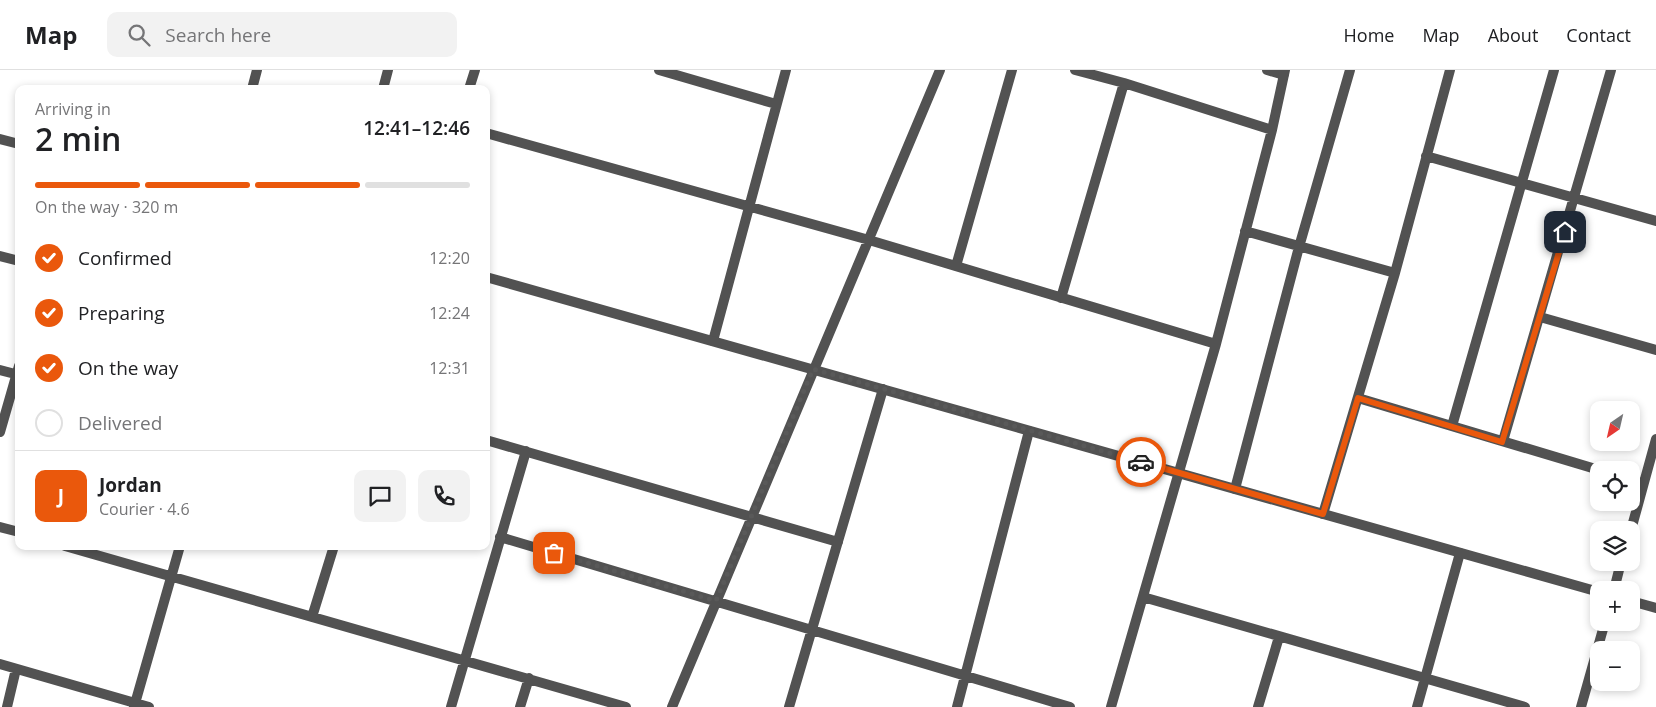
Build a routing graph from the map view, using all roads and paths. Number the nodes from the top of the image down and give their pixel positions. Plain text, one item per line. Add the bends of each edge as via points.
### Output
1 (257, 70) edge
2 (388, 70) edge
3 (475, 70) edge
4 (659, 70) edge
5 (786, 70) edge
6 (940, 70) edge
7 (1012, 70) edge
8 (1075, 70) edge
9 (1267, 70) edge
10 (1350, 70) edge
11 (1450, 70) edge
12 (1554, 70) edge
13 (1612, 70) edge
14 (1284, 72) edge
15 (1124, 83) junction
16 (253, 85) edge
17 (384, 85) edge
18 (470, 85) edge
19 (776, 104) junction
20 (1272, 130) junction
21 (490, 134) edge
22 (0, 138) edge
23 (15, 143) edge
24 (1426, 156) junction
25 (1522, 181) junction
26 (1575, 198) junction
27 (748, 206) junction
28 (1656, 221) edge
29 (1245, 231) junction
30 (869, 240) junction
31 (1298, 247) junction
32 (0, 256) edge
33 (15, 260) edge
34 (956, 266) junction
35 (1395, 274) junction
36 (490, 277) edge
37 (1061, 298) junction
38 (1540, 317) junction
39 (713, 341) junction
40 (1216, 344) junction
41 (1656, 350) edge
42 (813, 369) junction
43 (0, 370) edge
44 (15, 372) edge
45 (15, 382) edge
46 (883, 389) junction
47 (1358, 398) junction
48 (1452, 426) junction
49 (1029, 431) junction
50 (0, 432) edge
51 (1656, 439) edge
52 (490, 441) edge
53 (1502, 442) junction
54 (526, 452) junction
55 (1590, 467) edge
56 (1178, 473) junction
57 (1640, 483) edge
58 (1644, 484) junction
59 (1235, 489) junction
60 (1323, 514) junction
61 (752, 518) junction
62 (1634, 521) edge
63 (0, 527) edge
64 (15, 531) edge
65 (500, 537) junction
66 (838, 542) junction
67 (79, 550) edge
68 (179, 550) edge
69 (333, 550) edge
70 (1460, 553) junction
71 (171, 578) junction
72 (1590, 589) edge
73 (1143, 597) junction
74 (716, 601) junction
75 (1640, 604) edge
76 (1656, 608) edge
77 (312, 617) junction
78 (812, 630) junction
79 (1602, 631) edge
80 (1278, 637) junction
81 (464, 660) junction
82 (0, 664) edge
83 (16, 669) junction
84 (966, 676) junction
85 (528, 678) junction
86 (1425, 680) junction
87 (135, 705) edge
88 (7, 707) edge
89 (149, 707) edge
90 (451, 707) edge
91 (520, 707) edge
92 (626, 707) edge
93 (672, 707) edge
94 (789, 707) edge
95 (957, 707) edge
96 (1070, 707) edge
97 (1111, 707) edge
98 (1258, 707) edge
99 (1417, 707) edge
100 (1525, 707) edge
101 (1581, 707) edge

1 - 16 street
2 - 17 street
3 - 18 street
4 - 19 street
5 - 19 street
6 - 30 street
7 - 34 street
8 - 15 street
9 - 14 street
10 - 31 street
11 - 24 street
12 - 25 street
13 - 26 street
14 - 20 street
15 - 20 street
15 - 37 street
19 - 27 street
20 - 29 street
21 - 27 street
22 - 23 street
24 - 25 street
24 - 35 street
25 - 26 street
25 - 48 street
26 - 28 street
26 - 38 street
27 - 30 street
27 - 39 street
29 - 31 street
29 - 40 street
30 - 34 street
30 - 42 street
31 - 35 street
31 - 59 street
32 - 33 street
34 - 37 street
35 - 47 street
36 - 39 street
37 - 40 street
38 - 41 street
38 - 53 street
39 - 42 street
40 - 56 street
42 - 46 street
42 - 61 street
43 - 44 street
45 - 50 street
46 - 49 street
46 - 66 street
47 - 48 street
47 - 60 street
48 - 53 street
49 - 56 street
49 - 84 street
51 - 58 street
52 - 54 street
53 - 55 street
54 - 61 street
54 - 65 street
56 - 59 street
56 - 73 street
57 - 58 street
58 - 62 street
59 - 60 street
60 - 70 street
61 - 66 street
61 - 74 street
63 - 64 street
65 - 74 street
65 - 81 street
66 - 78 street
67 - 71 street
68 - 71 street
69 - 77 street
70 - 72 street
70 - 86 street
71 - 77 street
71 - 87 street
73 - 80 street
73 - 97 street
74 - 78 street
74 - 93 street
75 - 76 street
77 - 81 street
78 - 84 street
78 - 94 street
79 - 101 street
80 - 86 street
80 - 98 street
81 - 85 street
81 - 90 street
82 - 83 street
83 - 87 street
83 - 88 street
84 - 95 street
84 - 96 street
85 - 91 street
85 - 92 street
86 - 99 street
86 - 100 street
87 - 89 street

